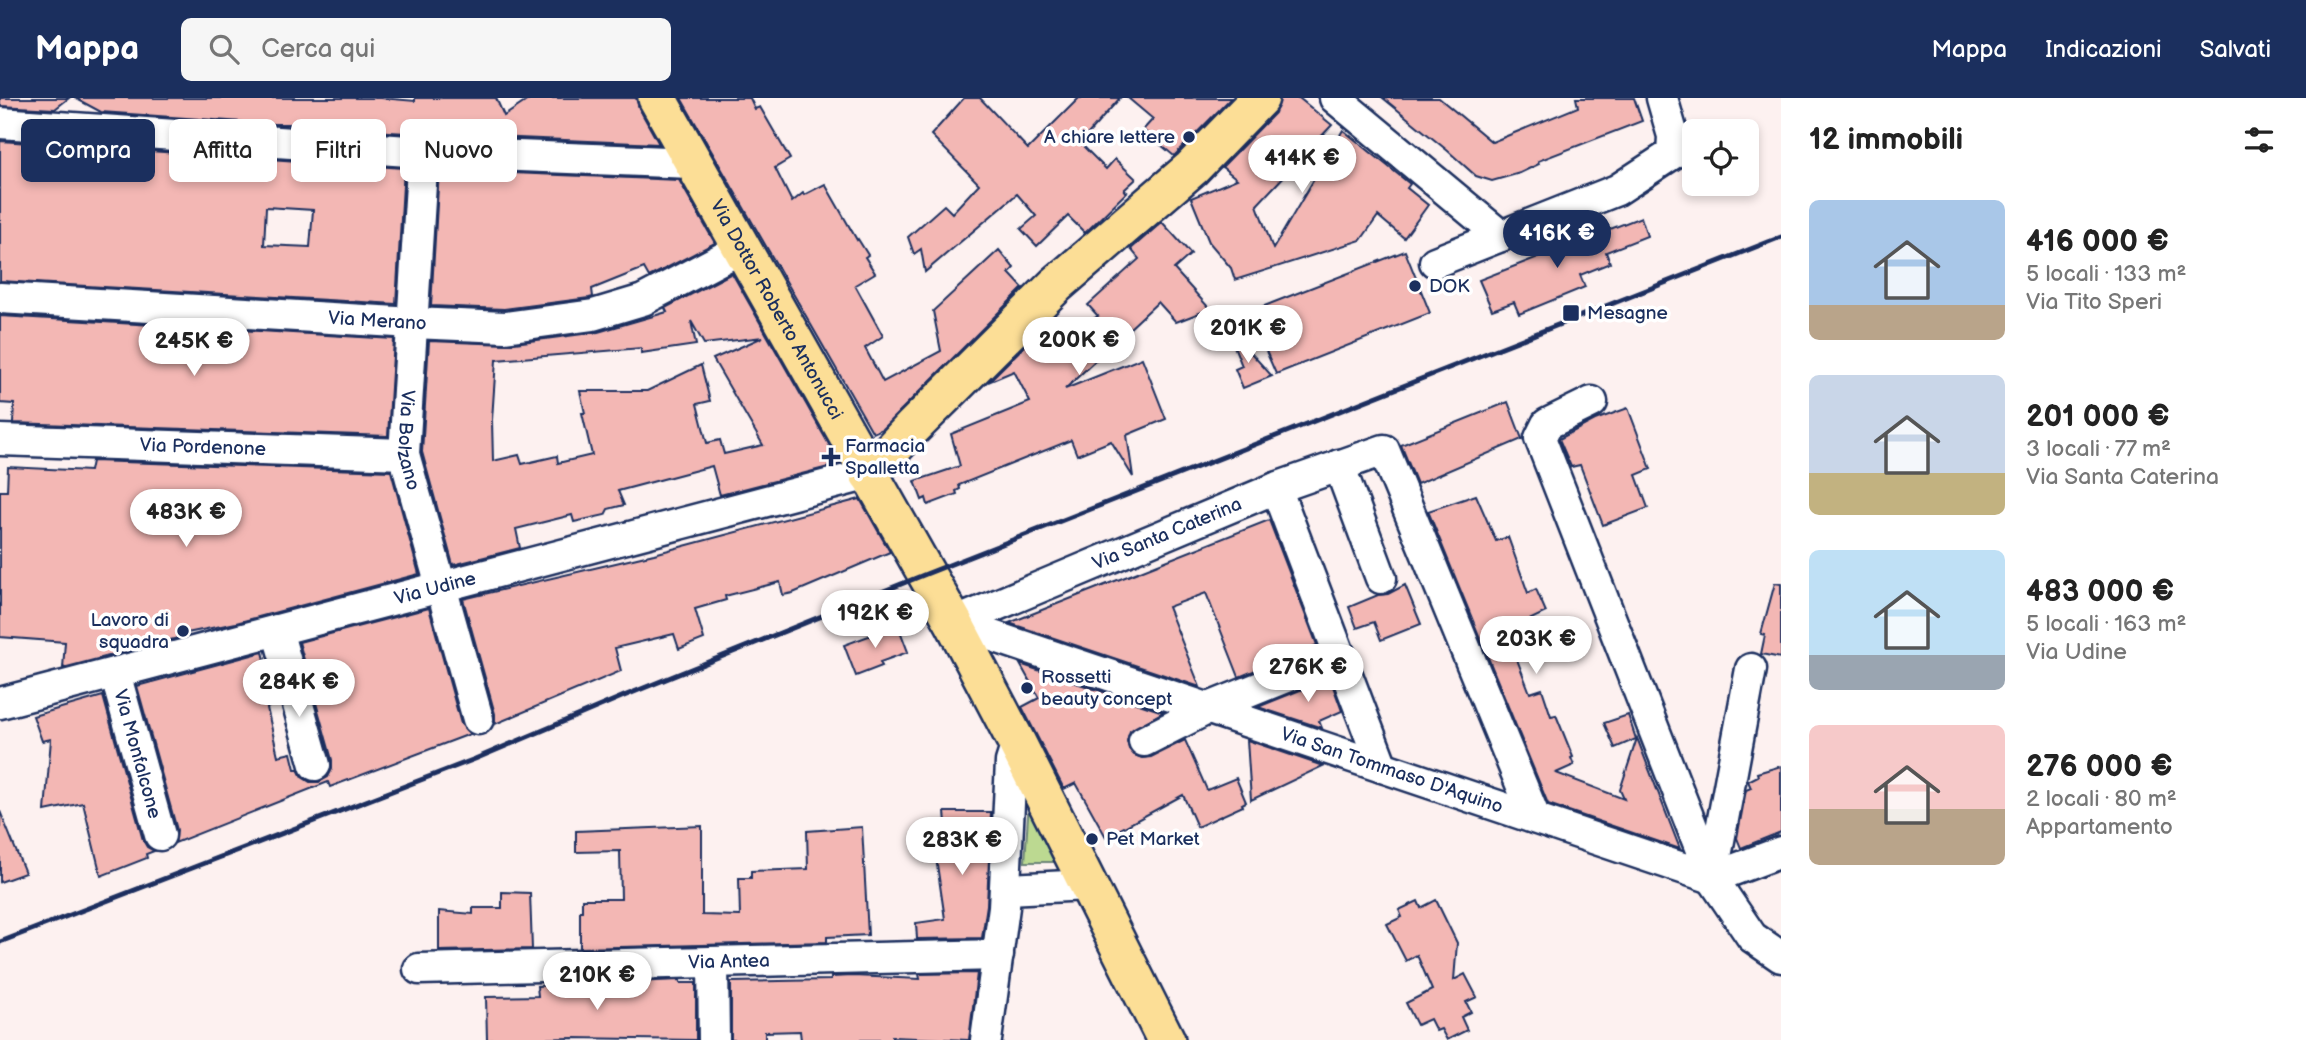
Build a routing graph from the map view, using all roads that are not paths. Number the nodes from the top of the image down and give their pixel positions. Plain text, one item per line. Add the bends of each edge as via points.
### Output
1 (657, 98) edge
2 (1260, 98) edge
3 (1335, 98) edge
4 (1662, 98) edge
5 (0, 123) edge
6 (400, 150) edge
7 (517, 156) edge
8 (692, 163) junction
9 (421, 182) edge
10 (1501, 236) junction
11 (740, 248) junction
12 (1435, 262) dead end
13 (0, 298) edge
14 (413, 323) junction
15 (1592, 402) dead end
16 (0, 440) edge
17 (404, 454) junction
18 (1339, 465) junction
19 (869, 474) junction
20 (1276, 488) junction
21 (1381, 578) dead end
22 (441, 587) junction
23 (954, 623) junction
24 (277, 630) junction
25 (1340, 655) junction
26 (1751, 669) dead end
27 (115, 673) junction
28 (0, 703) edge
29 (1209, 708) junction
30 (478, 719) dead end
31 (1144, 741) dead end
32 (1017, 743) junction
33 (315, 765) dead end
34 (1382, 766) junction
35 (1535, 818) junction
36 (160, 835) dead end
37 (1781, 852) edge
38 (1712, 878) junction
39 (1088, 884) junction
40 (1006, 889) junction
41 (998, 955) junction
42 (1781, 957) edge
43 (713, 962) junction
44 (419, 969) dead end
45 (714, 1040) edge
46 (986, 1040) edge
47 (1166, 1040) edge

1 - 8 main road, Via Dottor Roberto Antonucci
2 - 19 main road via 1192,167 1056,285
3 - 10 street
4 - 10 street via 1673,136 1672,154 1616,190
5 - 6 street
7 - 8 street
8 - 11 main road, Via Dottor Roberto Antonucci
9 - 14 street, Via Bolzano
10 - 12 street
11 - 14 street, Via Merano via 643,300 593,316 505,327
11 - 19 main road, Via Dottor Roberto Antonucci
13 - 14 street, Via Merano
14 - 17 street, Via Bolzano
15 - 38 street via 1547,424 1540,438
16 - 17 street, Via Pordenone
17 - 22 street, Via Bolzano
18 - 20 street, Via Santa Caterina
18 - 21 street
18 - 35 street, Via Santa Caterina via 1384,450
19 - 22 street, Via Udine
19 - 23 main road, Via Dottor Roberto Antonucci
20 - 23 street, Via Santa Caterina
20 - 25 street
22 - 24 street, Via Udine
22 - 30 street, Via Bolzano
23 - 29 street, Via San Tommaso D'Aquino
23 - 32 main road, Via Dottor Roberto Antonucci
24 - 27 street, Via Udine
24 - 33 street
25 - 29 street
25 - 34 street
26 - 38 street
27 - 28 street, Via Udine
27 - 36 street, Via Monfalcone
29 - 31 street
29 - 34 street, Via San Tommaso D'Aquino
32 - 39 main road, Via Dottor Roberto Antonucci
32 - 40 street via 1011,762
34 - 35 street, Via San Tommaso D'Aquino
35 - 38 street, Via San Tommaso D'Aquino
37 - 38 street
38 - 42 street via 1752,937
39 - 40 street
39 - 47 main road, Via Dottor Roberto Antonucci
40 - 41 street
41 - 43 street, Via Antea
41 - 46 street
43 - 44 street, Via Antea
43 - 45 street

